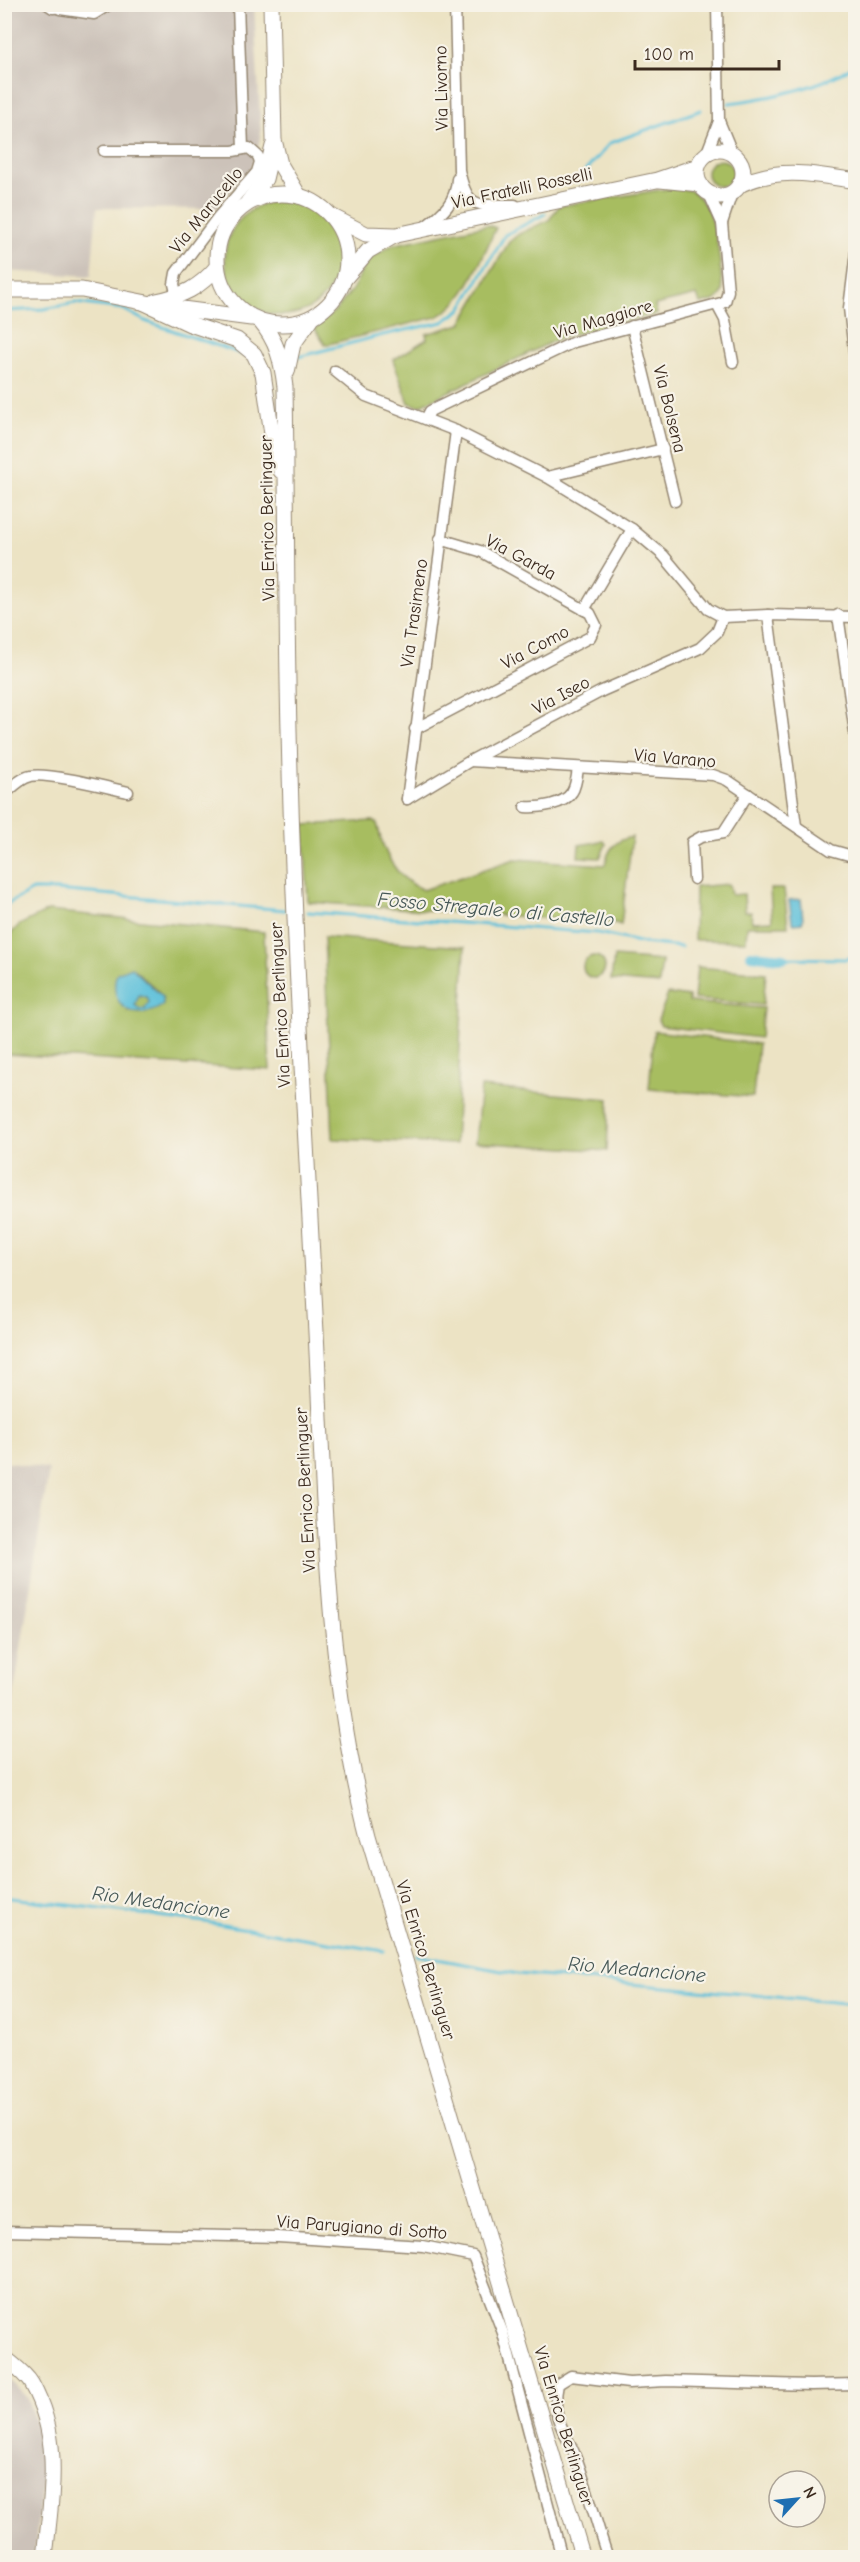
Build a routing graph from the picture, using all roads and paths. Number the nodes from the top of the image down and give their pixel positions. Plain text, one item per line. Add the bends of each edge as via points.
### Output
1 (47, 4) edge
2 (84, 4) edge
3 (110, 4) edge
4 (238, 4) edge
5 (271, 4) edge
6 (455, 4) edge
7 (717, 4) edge
8 (65, 7) edge
9 (101, 12) junction
10 (719, 121) junction
11 (274, 140) junction
12 (243, 149) junction
13 (104, 151) dead end
14 (736, 158) junction
15 (702, 160) junction
16 (459, 170) junction
17 (776, 173) junction
18 (855, 174) edge
19 (823, 176) junction
20 (657, 180) junction
21 (855, 181) edge
22 (705, 189) junction
23 (736, 189) junction
24 (299, 196) junction
25 (247, 204) junction
26 (527, 206) junction
27 (332, 217) junction
28 (722, 223) junction
29 (422, 229) junction
30 (396, 235) junction
31 (855, 252) edge
32 (217, 267) junction
33 (345, 278) junction
34 (4, 290) edge
35 (177, 297) junction
36 (144, 303) junction
37 (717, 305) junction
38 (312, 318) junction
39 (257, 319) junction
40 (632, 326) junction
41 (733, 362) dead end
42 (855, 368) edge
43 (335, 371) dead end
44 (285, 387) junction
45 (426, 419) junction
46 (456, 431) junction
47 (663, 449) junction
48 (547, 477) junction
49 (286, 483) junction
50 (675, 501) dead end
51 (632, 529) junction
52 (440, 539) junction
53 (584, 610) junction
54 (768, 615) junction
55 (838, 615) junction
56 (855, 616) edge
57 (723, 618) junction
58 (415, 729) junction
59 (855, 740) edge
60 (470, 761) junction
61 (578, 768) junction
62 (128, 792) dead end
63 (748, 794) junction
64 (4, 795) edge
65 (407, 799) joint
66 (525, 807) dead end
67 (796, 826) junction
68 (855, 857) edge
69 (694, 879) dead end
70 (4, 2231) edge
71 (4, 2357) edge
72 (855, 2384) edge
73 (45, 2558) edge
74 (562, 2558) edge
75 (583, 2558) edge
76 (608, 2558) edge

1 - 8 street
2 - 9 street
3 - 9 street
4 - 12 street
5 - 11 main road, Via Enrico Berlinguer
6 - 16 street, Via Livorno
7 - 10 street
8 - 9 street
10 - 14 street
10 - 15 street
11 - 24 main road, Via Enrico Berlinguer via 280,164
11 - 25 main road, Via Enrico Berlinguer via 266,179
12 - 13 street, Via Marucello
12 - 35 street, Via Marucello via 252,149 258,156 257,172 176,273
14 - 15 main road via 719,151
14 - 17 main road
14 - 23 main road via 743,173
15 - 20 main road
15 - 22 main road via 697,175
16 - 26 street, Via Livorno via 463,189 475,203
16 - 29 street, Via Livorno via 450,206
17 - 19 main road
17 - 23 main road
18 - 19 main road
19 - 21 main road
20 - 22 main road
20 - 26 main road, Via Fratelli Rosselli
22 - 23 main road via 719,196
22 - 28 street
23 - 28 street
24 - 25 main road, Via Enrico Berlinguer via 273,195
24 - 27 main road, Via Enrico Berlinguer
25 - 32 main road, Via Enrico Berlinguer via 223,231
26 - 29 main road, Via Fratelli Rosselli
27 - 30 main road, Via Fratelli Rosselli via 366,234
27 - 33 main road, Via Enrico Berlinguer via 346,246
28 - 37 street via 729,294 725,302
29 - 30 main road, Via Fratelli Rosselli
30 - 33 main road, Via Fratelli Rosselli via 368,251
31 - 42 street via 849,308
32 - 35 main road via 202,284
32 - 39 main road, Via Enrico Berlinguer via 227,295
33 - 38 main road, Via Enrico Berlinguer via 334,299
34 - 36 main road via 82,290
35 - 36 main road
36 - 39 main road
36 - 49 main road via 237,340 254,354 263,374 276,453
37 - 40 street, Via Maggiore
37 - 41 street via 725,320
38 - 39 main road via 286,324
38 - 44 main road, Via Enrico Berlinguer via 293,344
39 - 44 main road, Via Enrico Berlinguer via 276,344
40 - 45 street, Via Maggiore via 559,347 430,411
40 - 47 street, Via Bolsena
43 - 45 street via 366,396
44 - 49 main road, Via Enrico Berlinguer
45 - 46 street
46 - 48 street
46 - 52 street, Via Trasimeno
47 - 48 street
47 - 50 street, Via Bolsena
48 - 51 street
49 - 75 main road, Via Enrico Berlinguer via 296,947 332,1625 341,1699 358,1798
51 - 53 street, Via Como
51 - 57 street via 663,555 708,609
52 - 53 street, Via Garda via 480,551
52 - 58 street, Via Trasimeno
53 - 58 street, Via Como via 595,621 590,637
54 - 55 street
54 - 57 street
54 - 67 street
55 - 56 street
55 - 59 street
57 - 60 street, Via Iseo via 717,632 700,648 602,691
58 - 65 street, Via Trasimeno
60 - 61 street, Via Varano
60 - 65 street, Via Iseo
61 - 63 street, Via Varano via 708,774 727,780
61 - 66 street via 573,791 568,796 543,806
62 - 64 street via 32,775
63 - 67 street, Via Varano
63 - 69 street via 723,833 692,842
67 - 68 street, Via Varano via 831,850
70 - 74 street, Via Parugiano di Sotto via 278,2236 423,2246 473,2256 503,2332
71 - 73 main road via 30,2381 51,2434 54,2471
72 - 76 street via 629,2383 571,2376 558,2384 558,2422 578,2462

